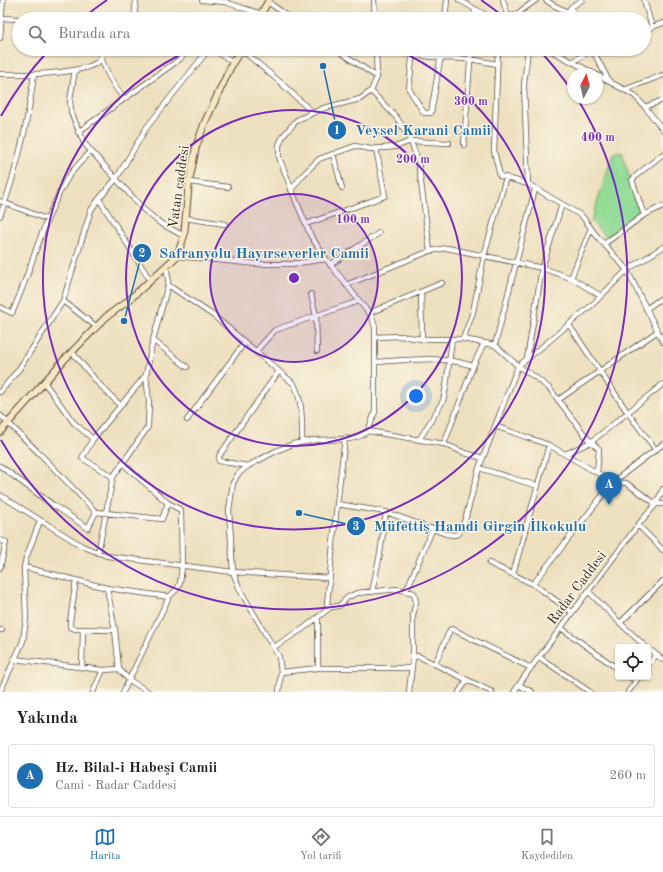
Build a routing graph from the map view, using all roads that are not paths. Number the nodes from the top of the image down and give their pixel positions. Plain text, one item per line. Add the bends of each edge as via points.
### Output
1 (3, 0) edge
2 (136, 0) edge
3 (202, 0) edge
4 (374, 0) edge
5 (447, 0) edge
6 (459, 0) edge
7 (503, 0) edge
8 (536, 0) edge
9 (546, 0) edge
10 (582, 0) edge
11 (644, 0) edge
12 (226, 1) edge
13 (268, 1) edge
14 (571, 7) junction
15 (475, 9) junction
16 (135, 12) edge
17 (249, 12) edge
18 (262, 12) edge
19 (283, 12) edge
20 (375, 12) edge
21 (446, 12) edge
22 (475, 12) edge
23 (480, 12) edge
24 (506, 12) edge
25 (519, 12) edge
26 (568, 12) joint
27 (574, 12) edge
28 (648, 12) edge
29 (1, 18) edge
30 (12, 19) edge
31 (651, 23) edge
32 (663, 23) edge
33 (652, 26) joint
34 (0, 38) edge
35 (100, 56) edge
36 (182, 56) edge
37 (203, 56) edge
38 (223, 56) edge
39 (237, 56) edge
40 (250, 56) edge
41 (346, 56) edge
42 (376, 56) edge
43 (413, 56) edge
44 (432, 56) edge
45 (470, 56) edge
46 (498, 56) edge
47 (527, 56) edge
48 (561, 56) edge
49 (581, 56) edge
50 (596, 56) edge
51 (441, 58) junction
52 (470, 59) junction
53 (101, 60) junction
54 (233, 62) junction
55 (572, 62) junction
56 (497, 64) junction
57 (584, 68) edge
58 (76, 70) junction
59 (0, 74) edge
60 (34, 74) junction
61 (663, 75) edge
62 (377, 77) junction
63 (603, 78) edge
64 (609, 81) junction
65 (624, 90) junction
66 (371, 92) junction
67 (124, 99) junction
68 (663, 100) edge
69 (645, 107) junction
70 (312, 112) junction
71 (663, 130) edge
72 (78, 132) junction
73 (411, 141) junction
74 (449, 143) dead end
75 (464, 145) dead end
76 (376, 148) junction
77 (91, 151) junction
78 (332, 154) junction
79 (663, 154) edge
80 (506, 177) junction
81 (116, 179) junction
82 (189, 182) junction
83 (528, 184) junction
84 (228, 187) dead end
85 (342, 188) dead end
86 (535, 189) junction
87 (291, 190) junction
88 (98, 199) junction
89 (2, 202) edge
90 (562, 204) junction
91 (663, 206) edge
92 (644, 215) junction
93 (0, 216) edge
94 (185, 218) junction
95 (46, 219) junction
96 (225, 224) dead end
97 (306, 224) junction
98 (590, 228) junction
99 (380, 233) dead end
100 (184, 236) junction
101 (604, 244) junction
102 (663, 247) edge
103 (430, 251) junction
104 (177, 256) junction
105 (484, 256) junction
106 (326, 259) junction
107 (516, 263) junction
108 (330, 265) junction
109 (166, 266) junction
110 (542, 268) junction
111 (626, 270) junction
112 (571, 278) junction
113 (150, 280) junction
114 (442, 283) dead end
115 (168, 285) junction
116 (346, 285) junction
117 (421, 292) junction
118 (311, 294) dead end
119 (601, 296) junction
120 (663, 297) edge
121 (63, 301) junction
122 (359, 301) junction
123 (0, 307) edge
124 (646, 309) junction
125 (369, 313) junction
126 (316, 316) junction
127 (569, 325) junction
128 (97, 327) junction
129 (658, 331) junction
130 (375, 337) junction
131 (422, 339) junction
132 (452, 339) junction
133 (463, 339) junction
134 (153, 340) junction
135 (663, 341) edge
136 (245, 342) junction
137 (484, 343) junction
138 (495, 345) junction
139 (256, 351) junction
140 (317, 351) dead end
141 (72, 352) junction
142 (527, 359) junction
143 (449, 361) junction
144 (375, 362) junction
145 (473, 366) junction
146 (518, 366) junction
147 (187, 367) dead end
148 (279, 371) junction
149 (599, 371) junction
150 (146, 375) junction
151 (44, 382) junction
152 (663, 384) edge
153 (0, 392) edge
154 (558, 400) junction
155 (120, 405) junction
156 (628, 413) junction
157 (0, 415) edge
158 (187, 420) dead end
159 (8, 422) junction
160 (495, 426) junction
161 (368, 431) junction
162 (0, 432) edge
163 (346, 438) junction
164 (93, 439) junction
165 (419, 440) junction
166 (302, 442) junction
167 (591, 442) junction
168 (444, 444) junction
169 (663, 444) edge
170 (549, 445) junction
171 (656, 450) junction
172 (565, 454) junction
173 (483, 458) junction
174 (122, 464) junction
175 (0, 466) edge
176 (248, 466) junction
177 (479, 468) junction
178 (597, 472) junction
179 (112, 477) junction
180 (613, 482) junction
181 (538, 486) junction
182 (663, 489) edge
183 (0, 496) edge
184 (168, 503) junction
185 (337, 504) junction
186 (656, 504) junction
187 (663, 504) edge
188 (96, 512) junction
189 (386, 512) junction
190 (106, 513) junction
191 (40, 521) junction
192 (638, 524) junction
193 (433, 528) junction
194 (0, 540) edge
195 (663, 550) edge
196 (98, 553) junction
197 (489, 563) dead end
198 (182, 566) junction
199 (24, 567) junction
200 (0, 568) edge
201 (233, 572) junction
202 (513, 574) junction
203 (329, 578) junction
204 (76, 580) junction
205 (663, 580) edge
206 (533, 584) junction
207 (107, 588) junction
208 (406, 591) junction
209 (588, 591) junction
210 (372, 592) junction
211 (169, 597) junction
212 (331, 607) junction
213 (572, 612) junction
214 (318, 617) junction
215 (620, 623) junction
216 (561, 628) junction
217 (83, 630) junction
218 (116, 630) junction
219 (643, 644) edge
220 (274, 647) junction
221 (651, 651) edge
222 (656, 654) junction
223 (413, 657) junction
224 (539, 657) junction
225 (14, 659) junction
226 (663, 660) edge
227 (651, 661) edge
228 (435, 664) junction
229 (82, 667) junction
230 (615, 667) edge
231 (318, 668) junction
232 (412, 668) junction
233 (531, 668) junction
234 (119, 669) junction
235 (103, 670) junction
236 (281, 672) junction
237 (129, 680) junction
238 (467, 680) junction
239 (637, 680) edge
240 (2, 682) edge
241 (519, 685) junction
242 (0, 692) edge
243 (93, 692) edge
244 (123, 692) edge
245 (149, 692) edge
246 (279, 692) edge
247 (409, 692) edge
248 (459, 692) edge
249 (492, 692) edge
250 (514, 692) edge
251 (532, 692) edge
252 (590, 692) edge
253 (628, 692) edge

1 - 29 street
2 - 16 street
3 - 12 street
4 - 20 street
5 - 21 street
6 - 15 street
7 - 24 street
8 - 25 street
9 - 26 street
10 - 14 street
11 - 28 street
12 - 17 street
13 - 18 street
13 - 19 street
14 - 26 street
14 - 27 street
15 - 22 street
15 - 23 street
29 - 30 street
29 - 34 street
31 - 33 street
32 - 33 street
35 - 53 street
36 - 67 street
37 - 81 street via 147,127
38 - 54 street
39 - 54 street, Vatan caddesi
40 - 70 street
41 - 62 street
42 - 62 street
43 - 51 street via 409,89 424,113 431,113
44 - 51 street
45 - 52 street
46 - 56 street
47 - 83 street via 524,85
48 - 55 street
49 - 55 street
50 - 64 street
51 - 52 street
52 - 56 street
52 - 75 street
53 - 58 street
53 - 67 street
54 - 82 street, Vatan caddesi via 200,133
55 - 57 street
56 - 80 street via 494,151 500,176
58 - 60 street
58 - 72 street via 70,112
59 - 60 street
60 - 89 street via 20,153
61 - 65 street
62 - 66 street
63 - 64 street
64 - 65 street
65 - 69 street via 634,95
66 - 70 street via 360,99
66 - 73 street via 397,118
67 - 72 street
68 - 69 street
69 - 71 street
70 - 87 street via 290,126 279,145 279,157
72 - 77 street
73 - 74 street
73 - 76 street via 395,147
73 - 103 street via 418,160
76 - 78 street via 355,146
76 - 97 street via 386,196
77 - 81 street
77 - 95 street via 67,180
78 - 85 street
78 - 87 street via 319,159
79 - 92 street via 632,180
80 - 83 street
80 - 105 street
81 - 88 street
81 - 100 street via 143,210
82 - 84 street
82 - 94 street, Vatan caddesi
83 - 86 street
86 - 90 street
86 - 107 street
87 - 97 street
88 - 113 street
88 - 121 street via 91,210
89 - 93 street
89 - 95 street
90 - 98 street via 582,216
90 - 110 street
91 - 92 street
92 - 101 street
94 - 96 street
94 - 100 street, Vatan caddesi
95 - 123 street via 12,313
97 - 106 street
98 - 101 street
98 - 112 street
99 - 108 street
100 - 104 street, Vatan caddesi
101 - 111 street
102 - 111 street
103 - 105 street via 447,248
103 - 116 street
104 - 106 street via 257,264 291,264
104 - 109 street, Vatan caddesi
105 - 107 street
105 - 133 street via 473,312
106 - 108 street
107 - 110 street
107 - 138 street
108 - 116 street
109 - 113 street, Vatan caddesi
109 - 115 street
110 - 112 street
110 - 142 street
111 - 119 street
111 - 124 street
112 - 119 street
113 - 128 street, Vatan caddesi
114 - 117 street
115 - 134 street
115 - 136 street via 214,316
116 - 122 street
117 - 125 street
117 - 131 street
118 - 126 street
119 - 127 street
120 - 124 street
121 - 128 street
121 - 153 street via 19,369
122 - 125 street
122 - 126 street
124 - 129 street
125 - 130 street via 375,327
126 - 139 street via 275,330
126 - 140 street
127 - 142 street
127 - 149 street
128 - 141 street, Vatan caddesi
129 - 135 street
129 - 149 street
130 - 131 street via 400,336
130 - 144 street
131 - 132 street
132 - 133 street
132 - 143 street
133 - 137 street
134 - 147 street
134 - 150 street
136 - 139 street
136 - 158 street
137 - 138 street
137 - 145 street
138 - 146 street
139 - 148 street
141 - 151 street, Vatan caddesi
141 - 155 street
142 - 146 street
143 - 144 street
143 - 145 street
143 - 165 street via 443,401
144 - 161 street via 375,412
145 - 168 street
146 - 154 street via 549,388
146 - 160 street
148 - 166 street via 294,384 298,393
148 - 176 street via 219,456 219,461
149 - 154 street
149 - 156 street
150 - 155 street
150 - 174 street via 148,427
151 - 159 street, Vatan caddesi
151 - 164 street via 74,423
152 - 156 street
154 - 167 street
155 - 164 street
156 - 167 street
156 - 171 street
157 - 159 street
159 - 162 street, Vatan caddesi
159 - 188 street
160 - 170 street
160 - 173 street
161 - 163 street via 360,436
161 - 165 street
163 - 166 street
163 - 185 street
164 - 179 street via 82,458
165 - 168 street
166 - 176 street via 276,451
167 - 172 street
167 - 178 street via 599,450
168 - 173 street
169 - 171 street
170 - 172 street
170 - 181 street
171 - 180 street
172 - 178 street
173 - 177 street
174 - 179 street
174 - 184 street
175 - 188 street via 88,528
176 - 201 street via 238,474 230,495
177 - 181 street
177 - 193 street via 459,533 446,534
178 - 180 street
179 - 190 street
180 - 186 street via 626,483
180 - 206 street
181 - 202 street
182 - 186 street, Radar Caddesi
183 - 191 street
184 - 190 street via 162,519
184 - 198 street via 181,510
185 - 189 street
185 - 203 street
186 - 187 street
186 - 192 street, Radar Caddesi
188 - 190 street
189 - 193 street
189 - 210 street
190 - 196 street
191 - 196 street
191 - 199 street
192 - 195 street
192 - 209 street, Radar Caddesi
193 - 208 street
194 - 200 street via 6,542
196 - 198 street
197 - 202 street
198 - 201 street
198 - 211 street via 178,588
199 - 204 street
199 - 225 street via 26,618 23,641
201 - 203 street
201 - 220 street via 240,590
202 - 206 street
203 - 212 street via 327,604
204 - 207 street
204 - 217 street via 70,627
205 - 215 street
206 - 213 street
207 - 211 street
207 - 218 street
208 - 210 street via 398,589
208 - 223 street via 414,593 416,602 413,615
209 - 213 street, Radar Caddesi
209 - 215 street
210 - 212 street via 357,593 348,597 339,606
211 - 237 street
212 - 214 street
213 - 216 street, Radar Caddesi
214 - 220 street
214 - 231 street
215 - 219 street
216 - 224 street, Radar Caddesi
216 - 230 street
217 - 218 street
217 - 229 street
218 - 234 street
220 - 236 street via 280,656
221 - 222 street
222 - 226 street
222 - 227 street
223 - 228 street via 418,656
223 - 232 street
224 - 233 street, Radar Caddesi
224 - 252 street
225 - 229 street
225 - 240 street
228 - 233 street via 452,629
228 - 238 street
229 - 235 street
231 - 232 street
231 - 236 street
232 - 247 street
233 - 241 street, Radar Caddesi
234 - 235 street
234 - 237 street
235 - 243 street
236 - 246 street
237 - 244 street
237 - 245 street
238 - 248 street
238 - 249 street
239 - 253 street
240 - 242 street
241 - 250 street, Radar Caddesi
241 - 251 street

